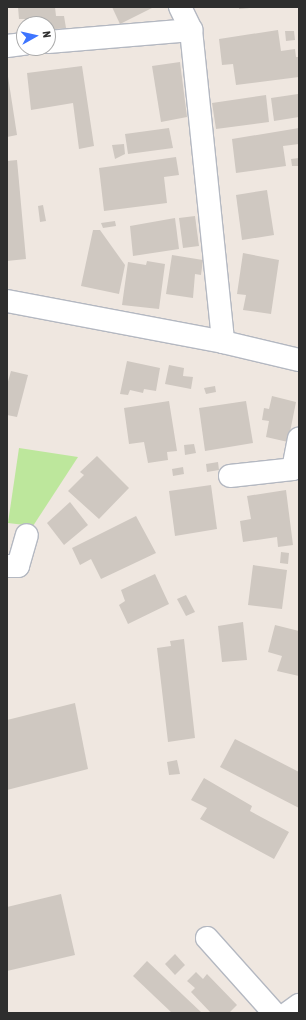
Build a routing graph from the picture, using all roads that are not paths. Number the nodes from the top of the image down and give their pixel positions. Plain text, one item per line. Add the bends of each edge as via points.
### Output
1 (180, 7) edge
2 (191, 30) junction
3 (56, 41) edge
4 (7, 301) edge
5 (223, 342) junction
6 (299, 360) edge
7 (299, 439) edge
8 (230, 476) dead end
9 (27, 535) dead end
10 (7, 566) edge
11 (207, 938) dead end
12 (299, 1005) edge
13 (274, 1013) edge
14 (288, 1013) edge

1 - 2 street
2 - 3 street
2 - 5 street
4 - 5 street
5 - 6 street
7 - 8 street via 293,469
9 - 10 street via 18,566
11 - 13 street
12 - 14 street

